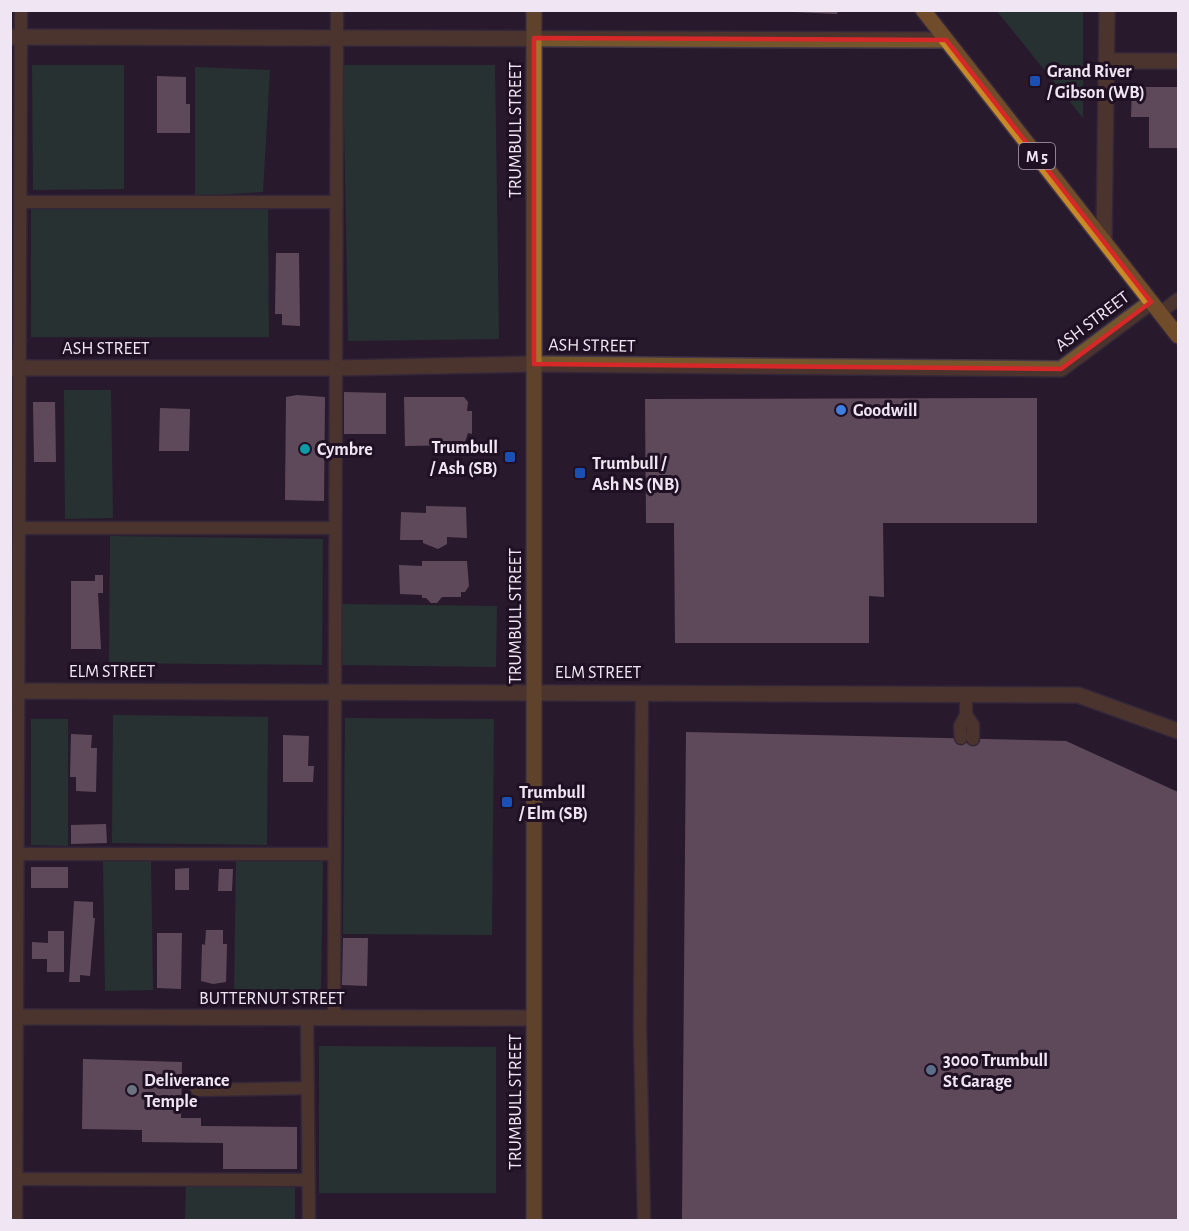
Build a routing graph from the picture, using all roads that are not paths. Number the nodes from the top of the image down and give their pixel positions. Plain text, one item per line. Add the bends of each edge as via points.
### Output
1 (21, 10) edge
2 (337, 10) edge
3 (534, 10) edge
4 (924, 10) edge
5 (1107, 10) edge
6 (16, 37) edge
7 (534, 38) junction
8 (337, 40) junction
9 (946, 40) junction
10 (1107, 61) junction
11 (1179, 61) edge
12 (21, 202) junction
13 (336, 202) junction
14 (1104, 242) junction
15 (1179, 299) edge
16 (1156, 307) junction
17 (1179, 336) edge
18 (534, 364) junction
19 (16, 368) edge
20 (336, 368) junction
21 (21, 528) junction
22 (335, 528) junction
23 (15, 691) edge
24 (333, 691) junction
25 (534, 691) junction
26 (642, 692) junction
27 (966, 694) junction
28 (1179, 731) edge
29 (967, 739) dead end
30 (18, 854) junction
31 (334, 854) junction
32 (13, 1017) edge
33 (334, 1017) junction
34 (307, 1018) junction
35 (534, 1018) junction
36 (308, 1088) junction
37 (197, 1090) dead end
38 (16, 1179) junction
39 (308, 1180) junction
40 (16, 1221) edge
41 (309, 1221) edge
42 (534, 1221) edge
43 (644, 1221) edge

1 - 6 lane
2 - 8 lane
3 - 7 street, TRUMBULL STREET
4 - 9 main road, M 5
5 - 10 street
6 - 8 street
6 - 12 lane
7 - 8 street
7 - 9 street
7 - 18 street, TRUMBULL STREET
8 - 13 lane
9 - 14 main road, M 5
10 - 11 street
10 - 14 street
12 - 13 lane
12 - 19 lane
13 - 20 lane
14 - 16 main road, M 5
15 - 16 lane
16 - 17 main road, M 5
16 - 18 street, ASH STREET via 1060,369
18 - 20 street, ASH STREET
18 - 25 street, TRUMBULL STREET
19 - 20 street, ASH STREET
19 - 21 lane
20 - 22 lane
21 - 22 lane
21 - 23 lane
22 - 24 lane
23 - 24 street, ELM STREET
23 - 30 lane
24 - 25 street, ELM STREET
24 - 31 lane
25 - 26 street, ELM STREET
25 - 35 street, TRUMBULL STREET
26 - 27 street, ELM STREET
26 - 43 lane via 640,1029
27 - 28 street, ELM STREET via 1078,694
27 - 29 lane via 966,715 960,726
30 - 31 lane
30 - 32 lane
31 - 33 lane
32 - 34 street, BUTTERNUT STREET
32 - 38 lane
33 - 34 street, BUTTERNUT STREET
33 - 35 street, BUTTERNUT STREET
34 - 36 lane
35 - 42 street, TRUMBULL STREET
36 - 37 lane
36 - 39 lane
38 - 39 lane
38 - 40 lane
39 - 41 lane

